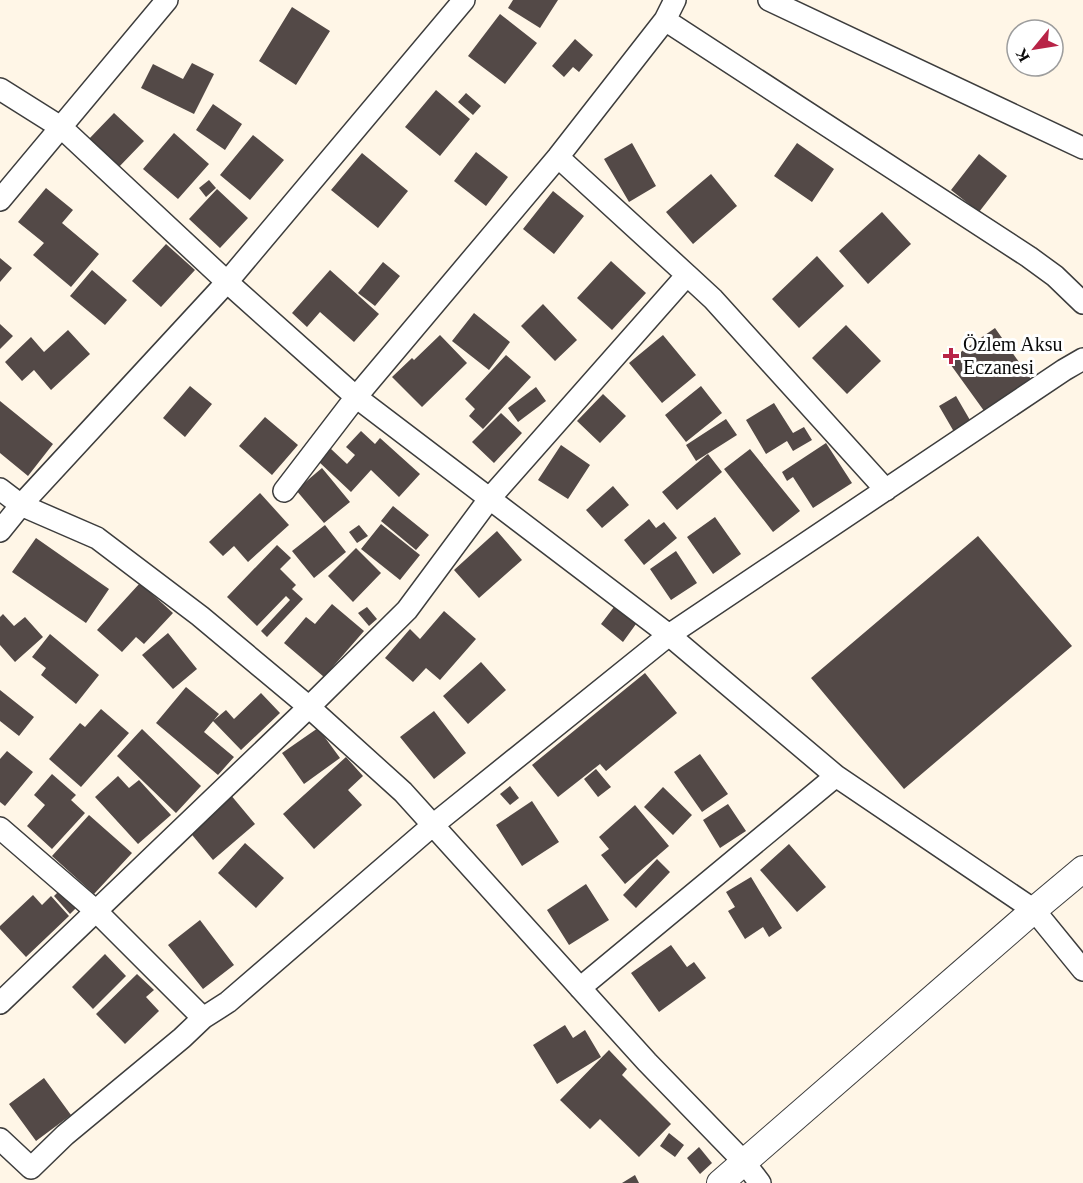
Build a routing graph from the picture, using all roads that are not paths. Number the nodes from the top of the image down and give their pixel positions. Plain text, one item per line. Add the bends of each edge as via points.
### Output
1 (167, 0) edge
2 (464, 0) edge
3 (675, 0) edge
4 (769, 0) edge
5 (665, 20) junction
6 (0, 89) edge
7 (62, 128) junction
8 (1083, 148) edge
9 (558, 157) junction
10 (0, 200) edge
11 (687, 275) junction
12 (227, 282) junction
13 (1083, 303) edge
14 (1083, 359) edge
15 (356, 397) junction
16 (0, 489) edge
17 (886, 490) junction
18 (284, 491) dead end
19 (489, 498) junction
20 (21, 505) junction
21 (0, 531) edge
22 (669, 635) junction
23 (309, 707) junction
24 (836, 776) junction
25 (433, 825) junction
26 (0, 828) edge
27 (1083, 869) edge
28 (1034, 910) junction
29 (96, 911) junction
30 (1083, 970) edge
31 (580, 987) junction
32 (0, 1003) edge
33 (203, 1018) junction
34 (0, 1139) edge
35 (744, 1162) junction
36 (720, 1183) edge
37 (760, 1183) edge

1 - 7 street
2 - 12 street
3 - 5 street
4 - 8 street
5 - 9 street
5 - 13 street via 1029,257
6 - 7 street
7 - 10 street
7 - 12 street
9 - 11 street
9 - 15 street
11 - 17 street
11 - 19 street
12 - 15 street
12 - 20 street
14 - 17 street
15 - 18 street
15 - 19 street
16 - 20 street
17 - 22 street
19 - 22 street
19 - 23 street via 407,610
20 - 21 street
20 - 23 street via 98,538
22 - 24 street
22 - 25 street
23 - 25 street via 403,792
23 - 29 street
24 - 28 street
24 - 31 street
25 - 31 street
25 - 33 street via 228,1002
26 - 29 street
27 - 28 street
28 - 30 street
28 - 35 street
29 - 32 street
29 - 33 street
31 - 35 street
33 - 34 street via 31,1168
35 - 36 street
35 - 37 street

